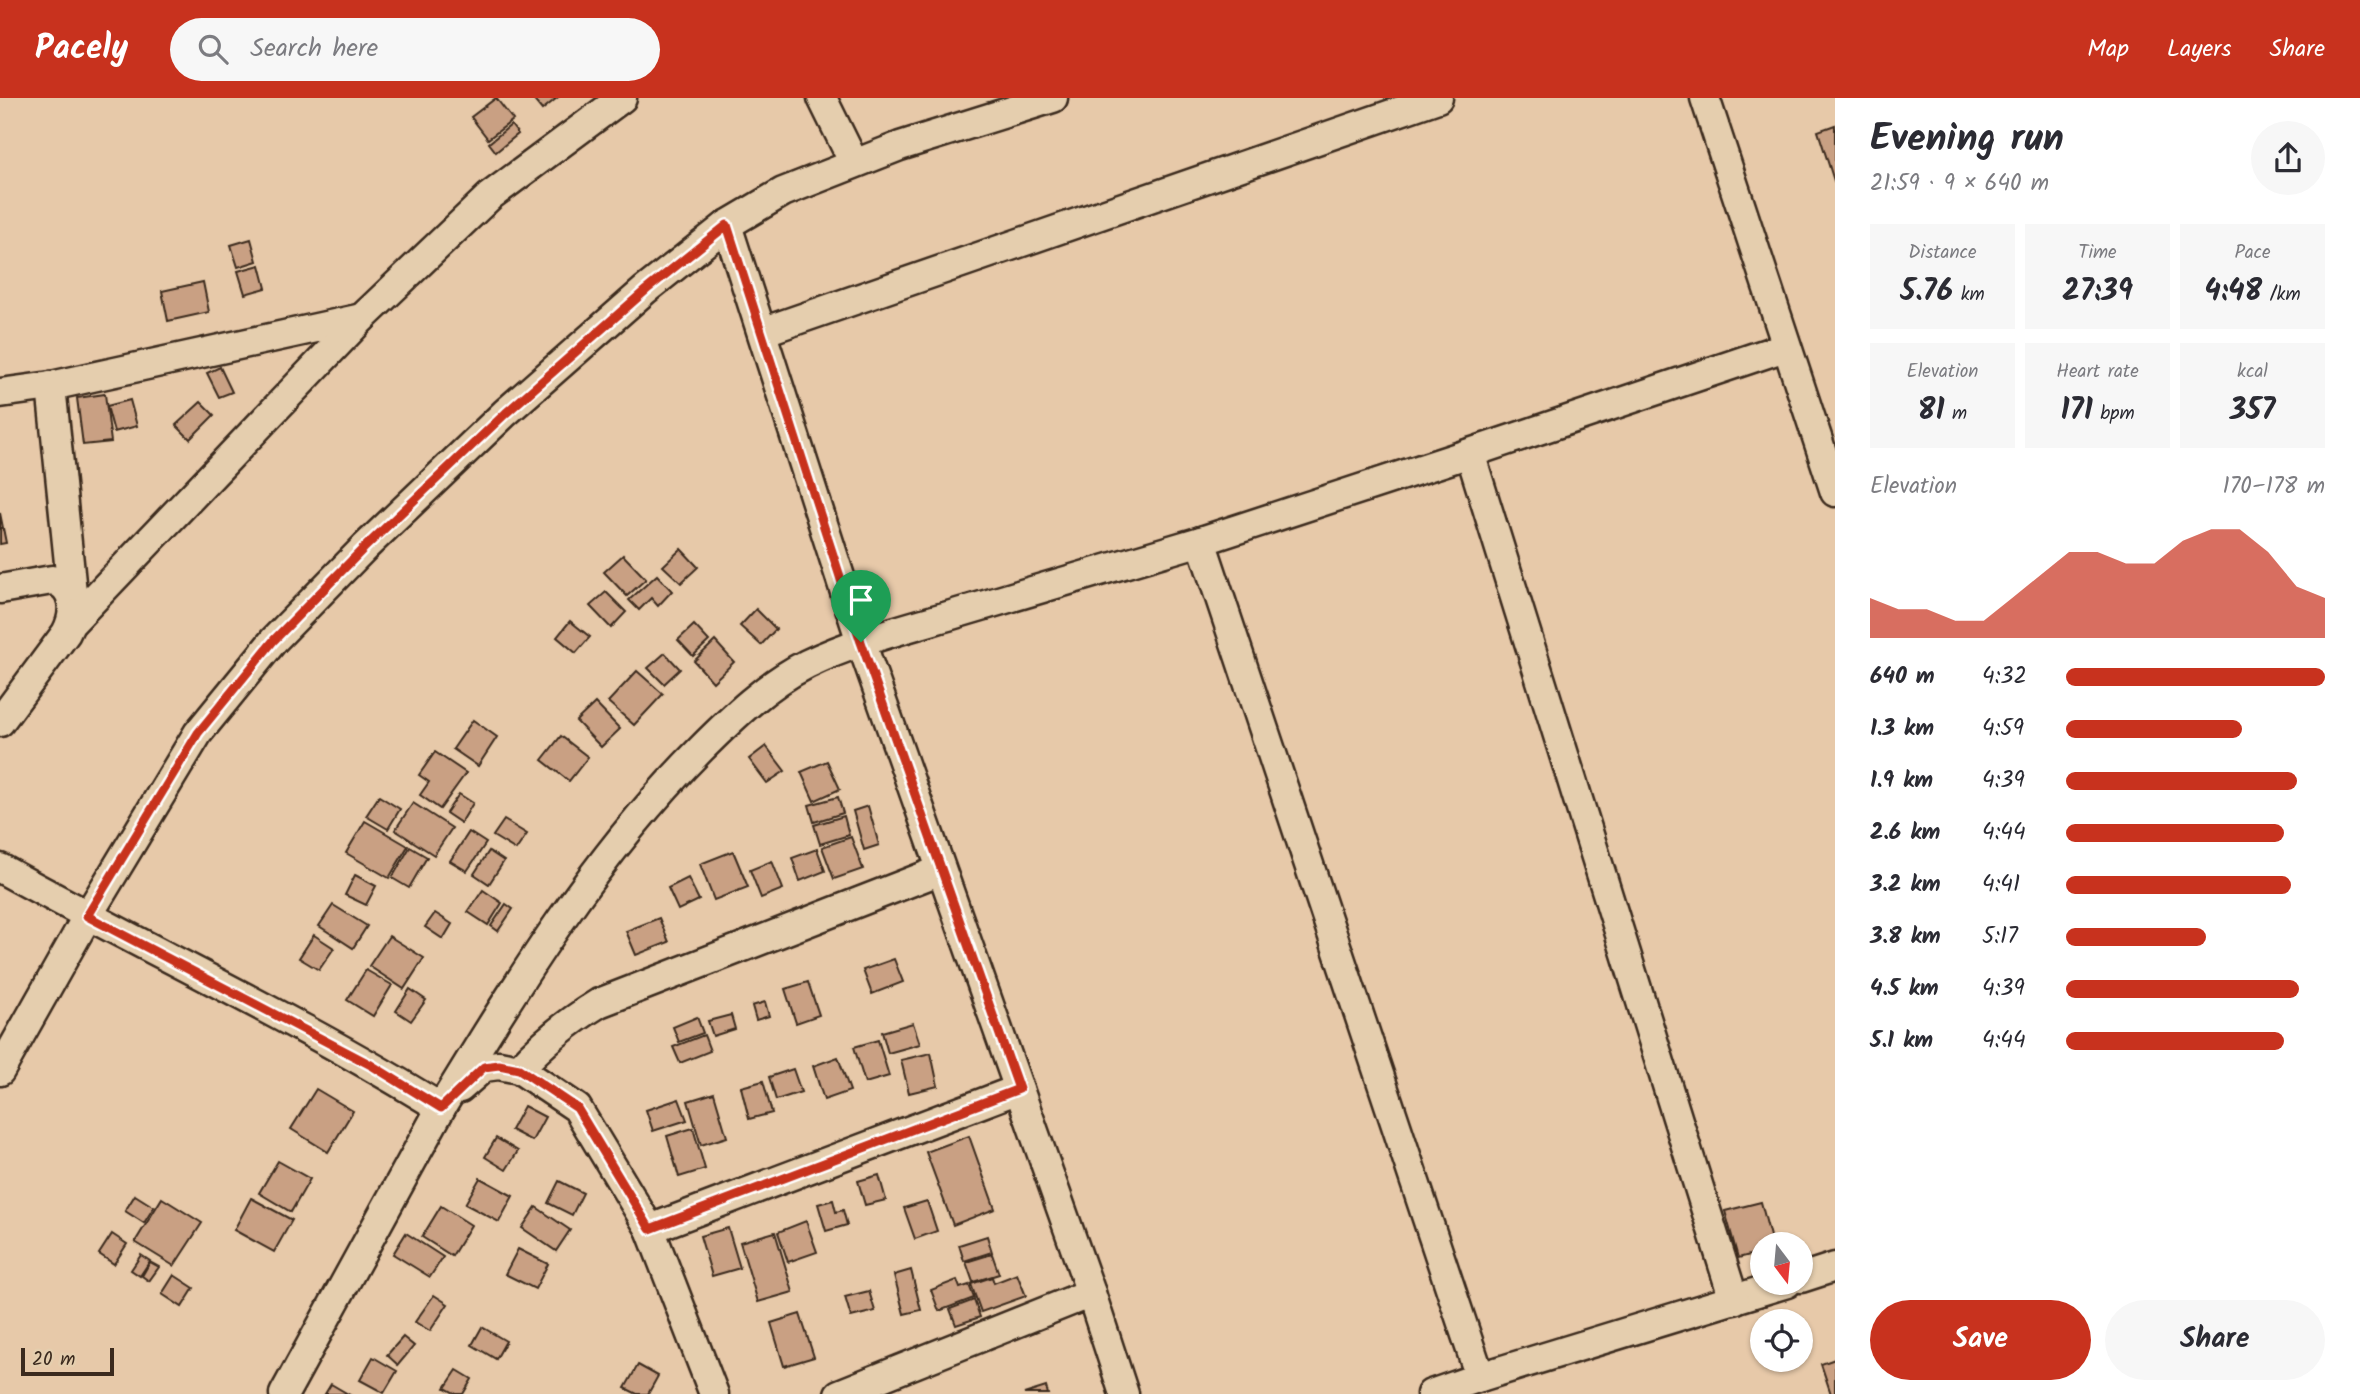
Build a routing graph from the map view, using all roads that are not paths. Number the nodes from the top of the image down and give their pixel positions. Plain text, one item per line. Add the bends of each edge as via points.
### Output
1 (622, 98) edge
2 (822, 98) edge
3 (1053, 98) edge
4 (1438, 98) edge
5 (1705, 98) edge
6 (854, 163) junction
7 (727, 225) junction
8 (362, 318) junction
9 (762, 332) junction
10 (1785, 347) junction
11 (51, 386) junction
12 (0, 393) edge
13 (1470, 453) junction
14 (1835, 492) edge
15 (1201, 541) junction
16 (0, 589) edge
17 (73, 611) junction
18 (861, 642) junction
19 (0, 722) edge
20 (0, 868) edge
21 (941, 870) junction
22 (87, 916) junction
23 (519, 1069) junction
24 (0, 1071) edge
25 (1019, 1089) junction
26 (441, 1108) junction
27 (650, 1229) junction
28 (1835, 1267) edge
29 (1813, 1274) edge
30 (1091, 1293) junction
31 (1750, 1295) edge
32 (1734, 1300) junction
33 (1480, 1377) junction
34 (284, 1394) edge
35 (714, 1394) edge
36 (839, 1394) edge
37 (1124, 1394) edge
38 (1432, 1394) edge

1 - 8 street via 490,196
2 - 6 street
3 - 6 street
4 - 9 street
5 - 10 street
6 - 7 street via 783,192
7 - 9 street
7 - 22 street via 506,413 274,640 198,733
8 - 11 street
8 - 17 street
9 - 18 street
10 - 13 street
10 - 14 street
11 - 12 street
11 - 17 street
13 - 15 street
13 - 32 street
15 - 18 street
15 - 33 street
16 - 17 street via 61,582 69,591
17 - 19 street via 66,633
18 - 21 street
18 - 26 street via 807,664 768,689 668,782 581,890 511,992
20 - 22 street
21 - 23 street via 599,1003 567,1022
21 - 25 street
22 - 24 street
22 - 26 street via 371,1065
23 - 26 street via 484,1067
23 - 27 street via 577,1108
25 - 27 street
25 - 30 street
26 - 34 street
27 - 35 street
28 - 29 street
30 - 36 street
30 - 37 street
31 - 32 street
32 - 33 street
33 - 38 street

